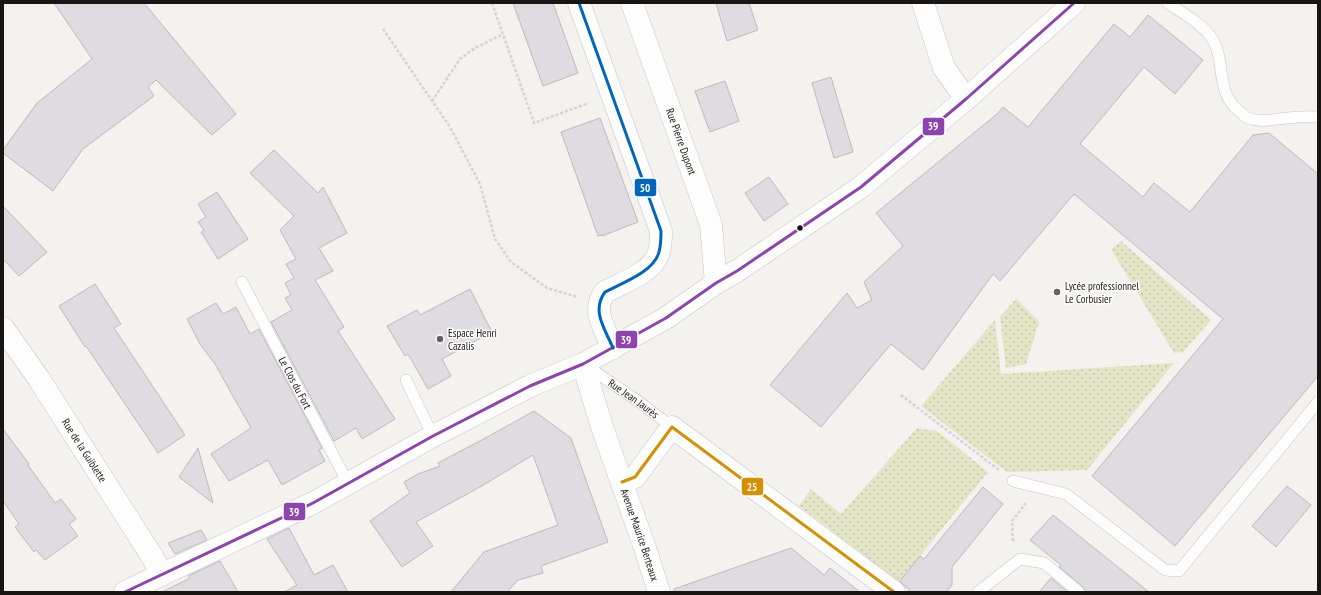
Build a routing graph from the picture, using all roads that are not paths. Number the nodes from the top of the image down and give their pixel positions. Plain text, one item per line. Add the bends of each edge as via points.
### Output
1 (579, 3) edge
2 (632, 3) edge
3 (923, 3) edge
4 (1074, 3) edge
5 (1168, 3) edge
6 (966, 99) junction
7 (1318, 117) edge
8 (242, 282) dead end
9 (716, 283) junction
10 (3, 328) edge
11 (613, 348) junction
12 (583, 364) junction
13 (406, 380) dead end
14 (1318, 402) edge
15 (672, 427) junction
16 (433, 436) junction
17 (1013, 481) road end
18 (622, 482) junction
19 (348, 483) junction
20 (162, 575) junction
21 (125, 592) edge
22 (659, 592) edge
23 (894, 592) edge
24 (978, 592) edge
25 (1079, 592) edge

1 - 11 street via 661,231 659,254 647,270 605,292 601,297 598,314
2 - 9 street, Rue Pierre Dupont via 711,225
3 - 6 street via 944,68
4 - 6 street
5 - 7 lane via 1202,28 1211,38 1218,53 1226,92 1234,107 1247,118 1266,121
6 - 9 street via 861,187 737,272
8 - 19 lane, Le Clos du Fort
9 - 11 street via 666,318
10 - 20 street, Rue de la Guiblette via 39,379
11 - 12 street
12 - 15 lane, Rue Jean Jaurès
12 - 16 street via 530,386
12 - 18 street, Avenue Maurice Berteaux
13 - 16 lane
14 - 17 lane via 1179,571 1165,570 1066,494
15 - 18 street via 635,477
15 - 23 street, Rue Jean Jaurès
16 - 19 street
18 - 22 street, Avenue Maurice Berteaux
19 - 20 street via 313,503
20 - 21 street
24 - 25 lane via 1020,559 1044,563

